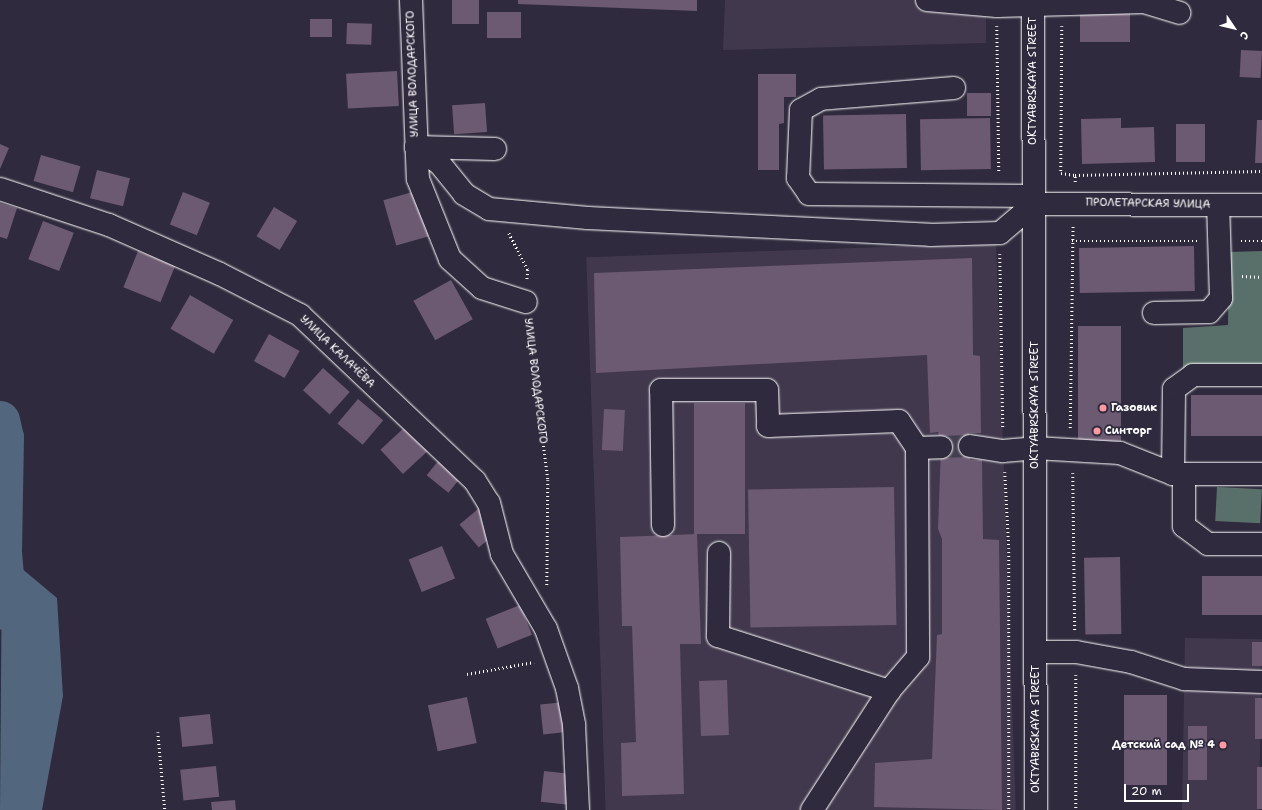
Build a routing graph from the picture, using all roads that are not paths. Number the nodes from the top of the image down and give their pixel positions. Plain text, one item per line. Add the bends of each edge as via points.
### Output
1 (411, 0) edge
2 (926, 0) edge
3 (1033, 3) edge
4 (1179, 13) dead end
5 (954, 88) dead end
6 (416, 147) junction
7 (494, 149) dead end
8 (0, 190) edge
9 (1034, 200) junction
10 (1218, 205) junction
11 (1262, 205) edge
12 (526, 302) road end
13 (1154, 313) dead end
14 (1262, 375) edge
15 (970, 446) tunnel mouth
16 (940, 447) tunnel mouth
17 (917, 448) junction
18 (1035, 448) junction
19 (1178, 474) junction
20 (1262, 474) edge
21 (663, 525) dead end
22 (1262, 544) edge
23 (719, 553) dead end
24 (1036, 652) junction
25 (1262, 682) edge
26 (889, 691) junction
27 (578, 810) edge
28 (812, 810) edge
29 (1036, 810) edge

1 - 6 street, УЛИЦА ВОЛОДАРСКОГО
2 - 3 street via 996,6
3 - 4 street via 1144,2
3 - 9 street, OKTYABRSKAYA STREET
5 - 9 street, ПРОЛЕТАРСКАЯ УЛИЦА via 821,99 801,110 798,178 809,194 999,196
6 - 7 street
6 - 9 street via 440,164 464,194 488,209 522,212 930,235 1000,233
6 - 12 street, УЛИЦА ВОЛОДАРСКОГО via 418,179 450,259 482,288
8 - 27 street, УЛИЦА КАЛАЧЁВА via 109,225 227,278 300,315 476,481 489,503 502,554 546,629 567,688 574,725
9 - 10 street, ПРОЛЕТАРСКАЯ УЛИЦА
9 - 18 street, OKTYABRSKAYA STREET
10 - 11 street, ПРОЛЕТАРСКАЯ УЛИЦА
10 - 13 street via 1221,298 1209,312
14 - 19 street via 1193,375 1174,389
15 - 18 street via 1003,451
16 - 17 street
17 - 21 street via 899,421 768,426 767,390 661,390
17 - 26 street via 918,657
18 - 19 street via 1120,453
18 - 24 street, OKTYABRSKAYA STREET
19 - 20 street
19 - 22 street via 1184,526 1208,544
23 - 26 street via 718,636
24 - 25 street via 1076,652 1131,662 1184,679
24 - 29 street, OKTYABRSKAYA STREET
26 - 28 street

